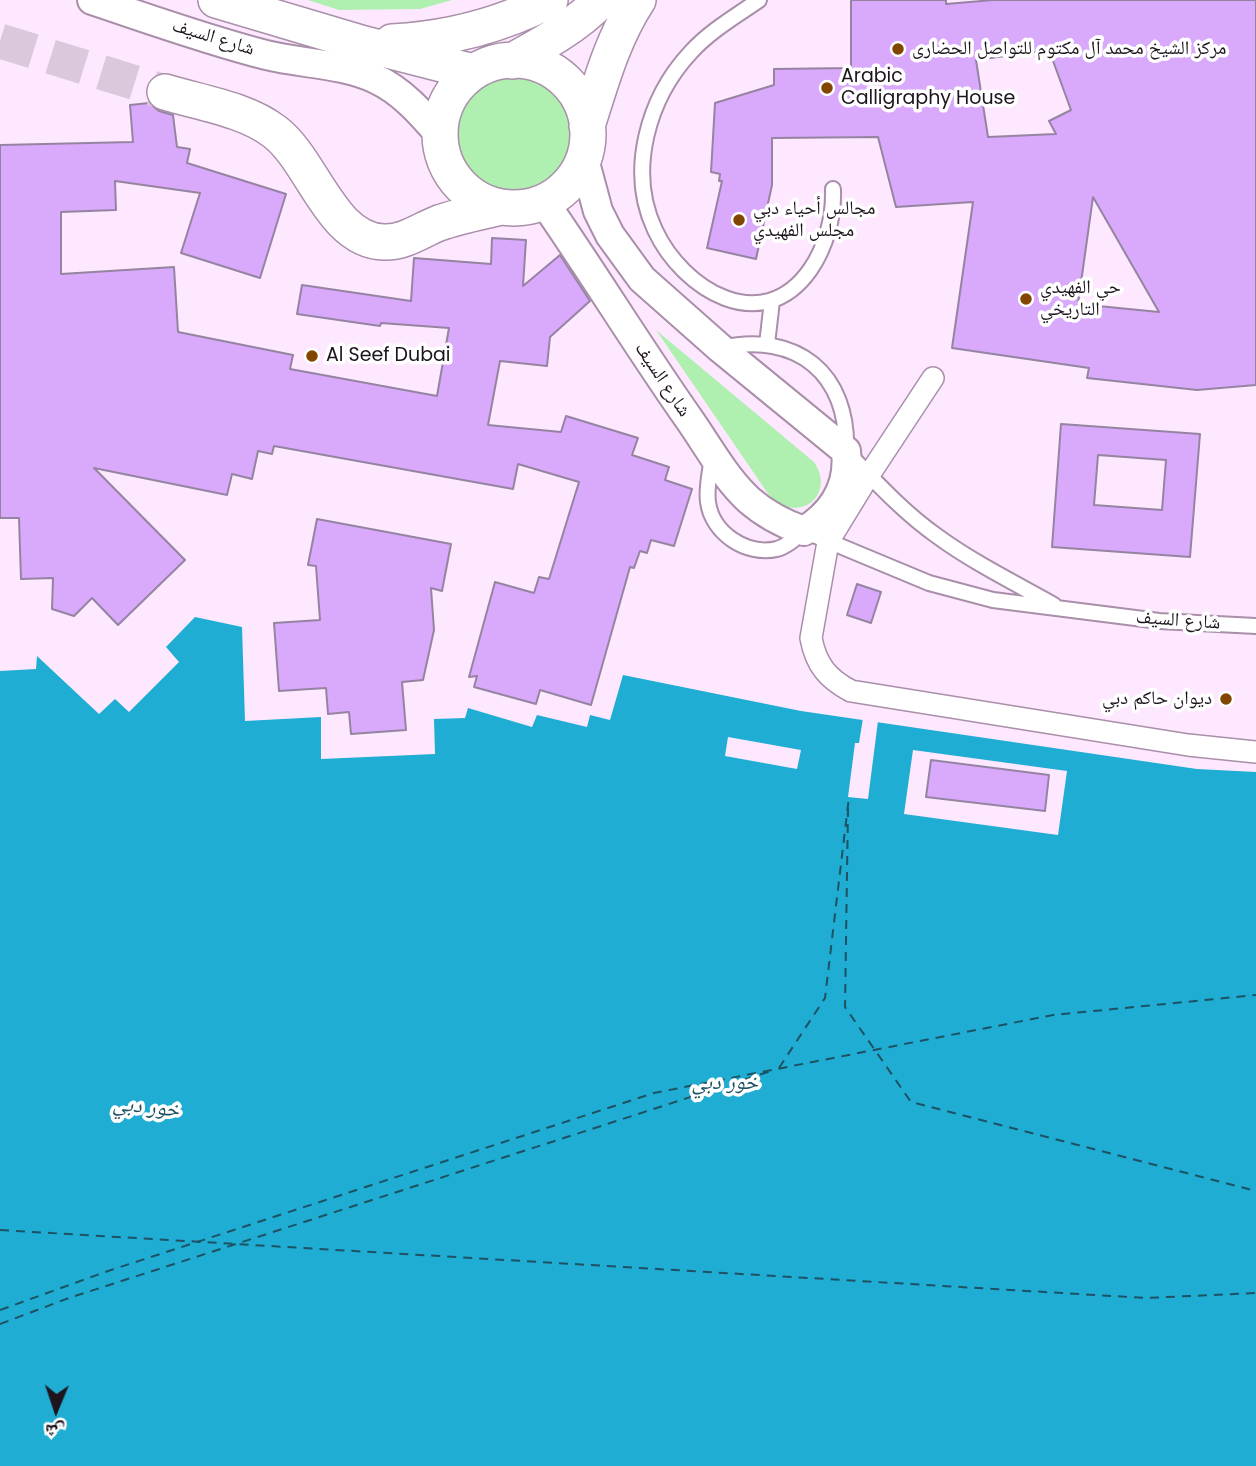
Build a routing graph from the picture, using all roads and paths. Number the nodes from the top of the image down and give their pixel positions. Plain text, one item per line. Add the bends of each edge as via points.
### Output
1 (92, 0) edge
2 (216, 0) edge
3 (550, 0) edge
4 (601, 0) edge
5 (638, 0) edge
6 (759, 0) edge
7 (364, 44) junction
8 (512, 61) junction
9 (473, 72) junction
10 (165, 92) tunnel mouth
11 (586, 142) junction
12 (442, 146) junction
13 (833, 189) dead end
14 (544, 202) junction
15 (501, 208) junction
16 (422, 230) junction
17 (772, 301) junction
18 (767, 344) junction
19 (720, 348) junction
20 (933, 378) dead end
21 (846, 451) junction
22 (713, 453) junction
23 (869, 475) junction
24 (816, 537) junction
25 (1059, 608) junction
26 (1256, 626) edge
27 (1256, 752) edge

1 - 12 street, شارع السيف via 266,55 374,78 411,103
2 - 7 street, شارع السيف
3 - 7 street via 476,30
4 - 8 street via 550,40
5 - 11 street via 611,53
6 - 17 lane via 713,32 675,71 650,120 642,173 654,228 668,254 688,275 726,299
7 - 9 street, شارع السيف
8 - 9 street
8 - 11 street via 540,66 565,81 577,97
9 - 12 street via 460,83 443,111
10 - 16 street via 243,115 274,131 299,156 346,227 363,238 383,243 404,240
11 - 14 street via 575,176
11 - 19 street, شارع السيف via 598,211 625,259
12 - 15 street via 455,179 485,203
12 - 16 street via 440,196
13 - 17 lane via 831,218 812,267 795,287
14 - 15 street
14 - 22 street, شارع السيف
15 - 16 street
17 - 18 lane
18 - 19 lane
18 - 21 lane via 812,363 829,381 847,427
19 - 21 street, شارع السيف
20 - 23 street
21 - 23 lane, شارع السيف
21 - 24 street via 848,468 838,498 818,523
22 - 24 street, شارع السيف via 748,500
22 - 24 lane via 708,503 726,536 761,550
23 - 24 street
23 - 25 lane, شارع السيف via 945,542
24 - 25 lane, شارع السيف via 929,583 993,600
24 - 27 street via 811,638 821,669 834,683 851,691
25 - 26 lane, شارع السيف via 1160,621

